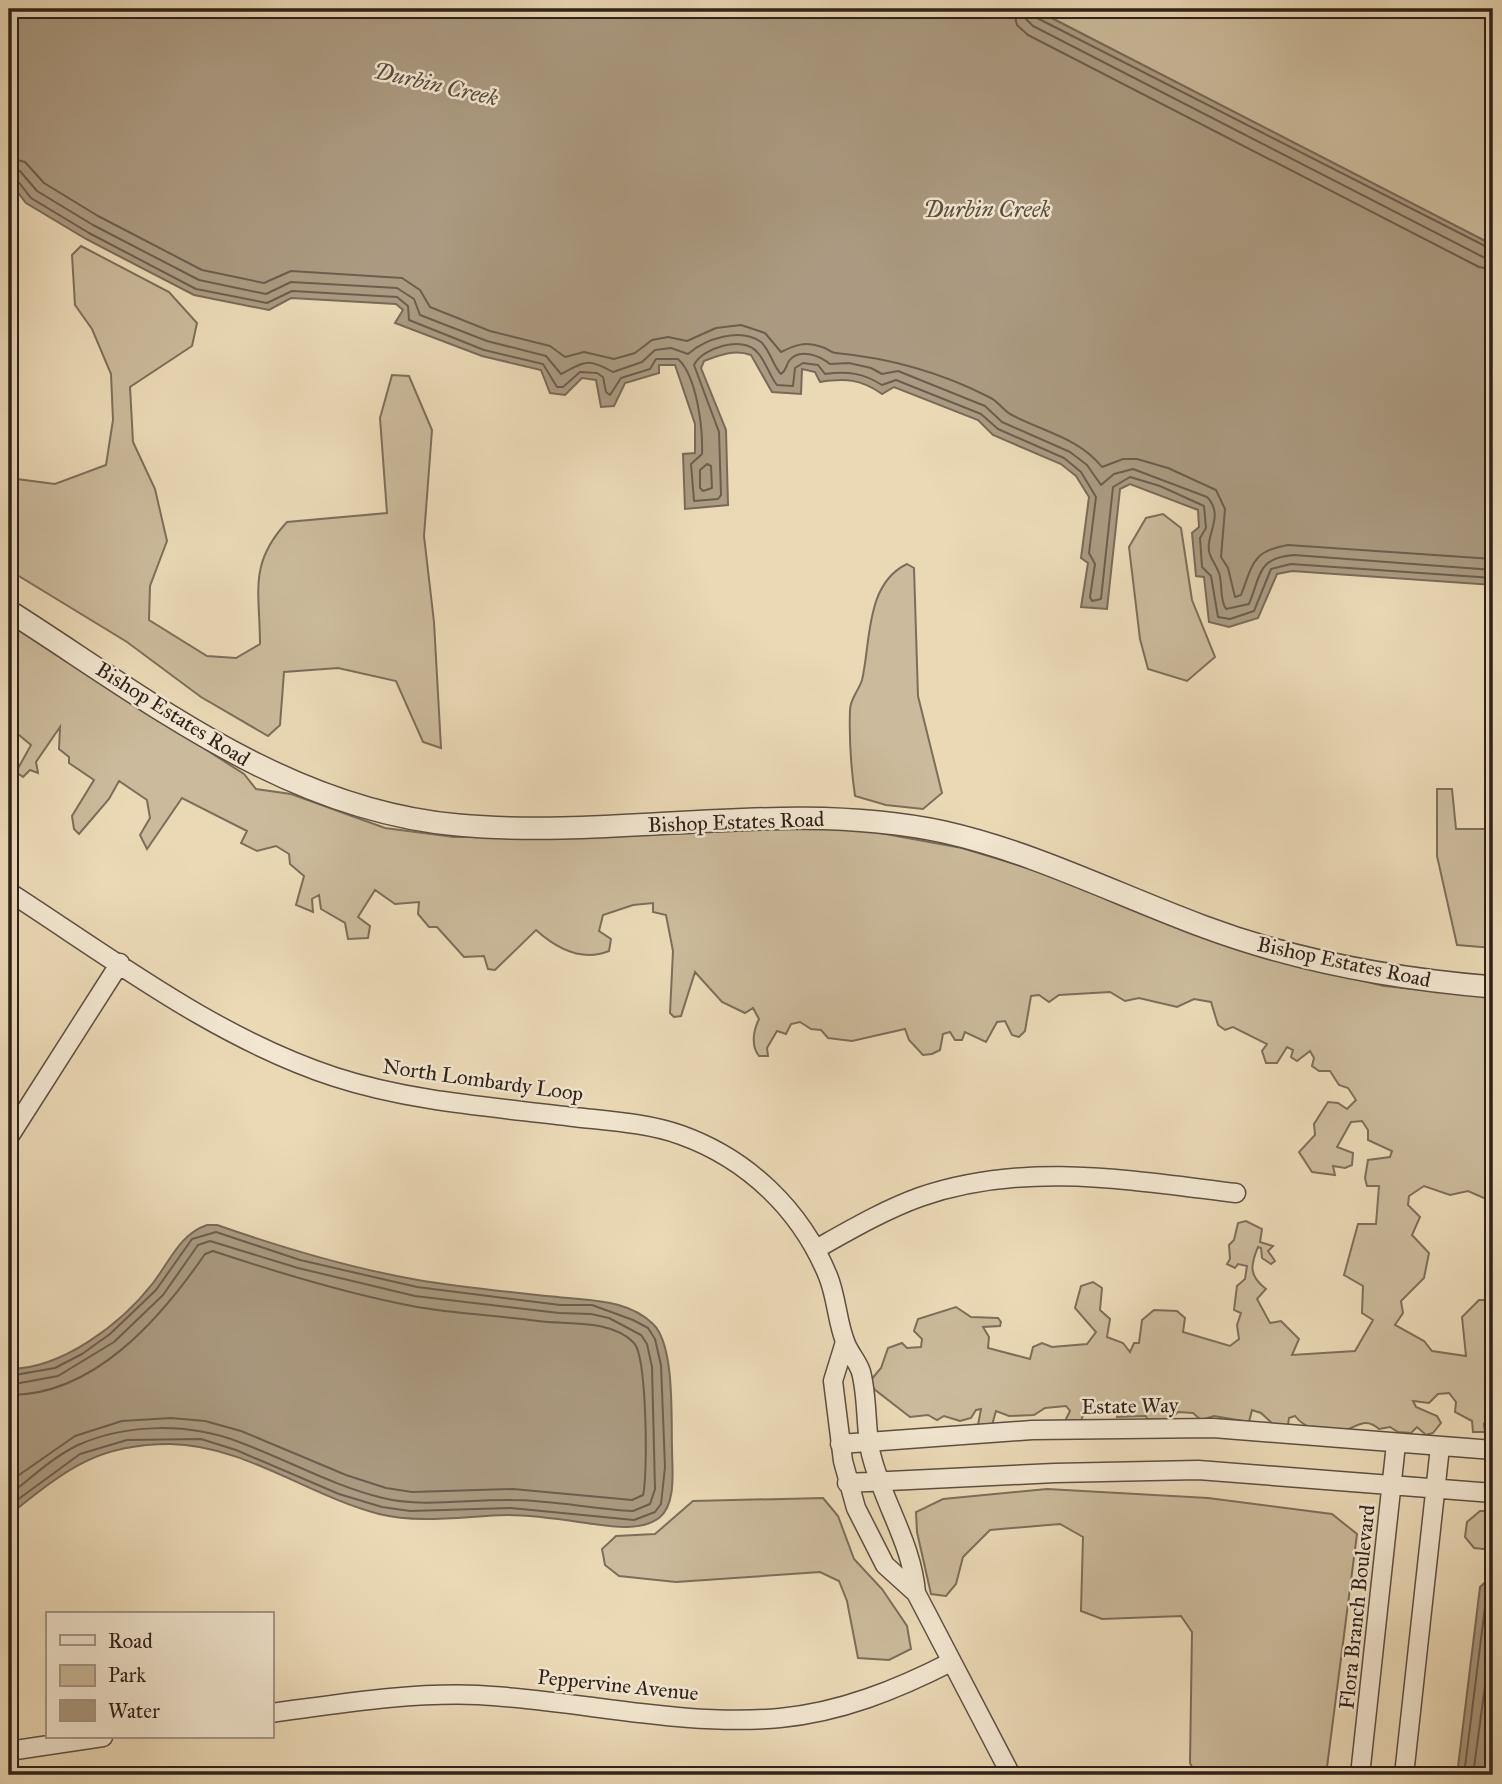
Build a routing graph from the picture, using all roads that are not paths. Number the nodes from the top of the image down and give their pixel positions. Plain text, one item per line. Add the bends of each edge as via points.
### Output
1 (9, 611) edge
2 (9, 891) edge
3 (120, 963) junction
4 (1493, 987) edge
5 (9, 1137) edge
6 (1236, 1193) dead end
7 (816, 1249) junction
8 (845, 1342) junction
9 (1396, 1444) junction
10 (1440, 1447) junction
11 (870, 1448) junction
12 (1493, 1450) edge
13 (842, 1452) junction
14 (881, 1482) junction
15 (847, 1483) junction
16 (1392, 1486) junction
17 (1437, 1489) junction
18 (1493, 1493) edge
19 (916, 1593) junction
20 (951, 1662) junction
21 (273, 1713) edge
22 (96, 1738) edge
23 (9, 1751) edge
24 (1011, 1775) edge
25 (1360, 1775) edge
26 (1404, 1775) edge

1 - 4 street, Bishop Estates Road via 251,763 298,786 384,814 456,825 523,828 758,818 899,825 1016,852 1260,946 1376,972
2 - 3 street, North Lombardy Loop
3 - 5 street
3 - 7 street, North Lombardy Loop via 246,1040 336,1077 432,1100 647,1126 709,1147 750,1173 796,1219
6 - 7 street via 1083,1175 1003,1178 920,1198
7 - 8 street, North Lombardy Loop via 836,1299
8 - 11 street, North Lombardy Loop via 861,1372
8 - 13 street, North Lombardy Loop via 833,1381
9 - 10 street, Estate Way
9 - 11 street, Estate Way via 1213,1428 1125,1427
9 - 16 street, Flora Branch Boulevard
10 - 12 street, Estate Way
10 - 17 street
11 - 13 street, Estate Way
11 - 14 street, North Lombardy Loop
13 - 15 street, North Lombardy Loop
14 - 15 street
14 - 16 street via 1198,1470
14 - 19 street, North Lombardy Loop via 906,1540
15 - 19 street, North Lombardy Loop via 885,1565
16 - 17 street
16 - 25 street, Flora Branch Boulevard
17 - 18 street
17 - 26 street
19 - 20 street
20 - 21 street, Peppervine Avenue via 869,1699 781,1718 732,1720 473,1695 408,1697
20 - 24 street
22 - 23 street

